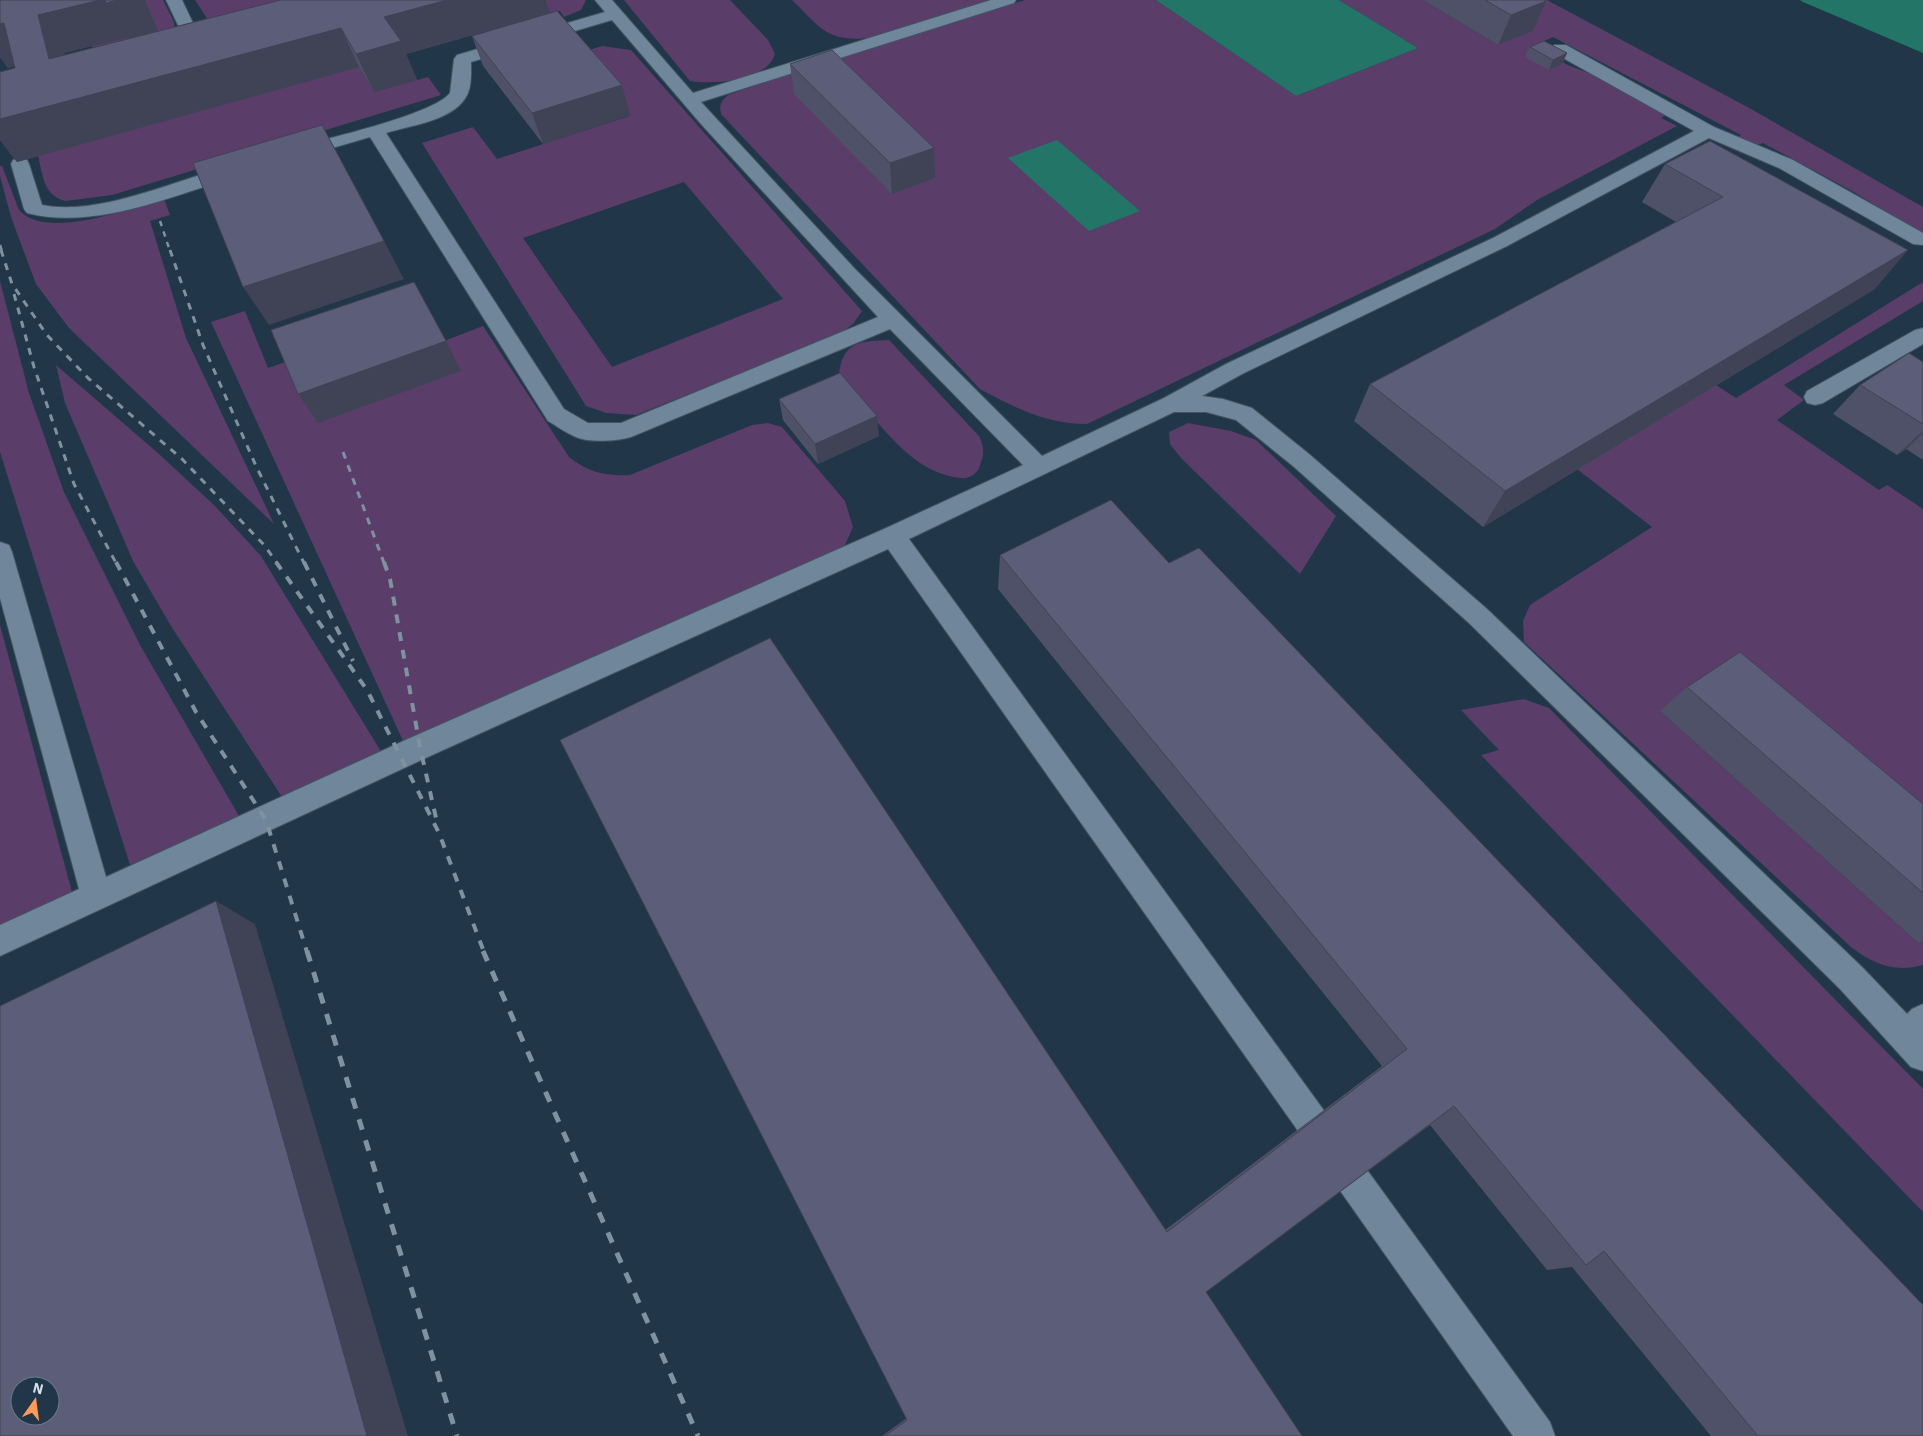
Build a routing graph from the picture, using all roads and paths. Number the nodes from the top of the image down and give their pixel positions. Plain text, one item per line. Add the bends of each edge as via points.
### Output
1 (174, 0) edge
2 (1008, 0) edge
3 (609, 7) edge
4 (214, 39) edge
5 (195, 44) junction
6 (177, 48) edge
7 (1560, 49) edge
8 (690, 100) junction
9 (376, 130) junction
10 (1708, 131) junction
11 (20, 164) dead end
12 (1920, 240) dead end
13 (891, 320) junction
14 (1922, 337) edge
15 (1815, 397) dead end
16 (1171, 404) junction
17 (1039, 467) junction
18 (893, 536) junction
19 (0, 552) edge
20 (96, 896) junction
21 (0, 941) edge
22 (1918, 1038) edge
23 (1536, 1436) edge

1 - 5 lane
2 - 8 lane
3 - 8 lane
3 - 9 lane via 463,59 457,98 443,110
4 - 5 lane
5 - 6 lane
7 - 10 lane
8 - 13 lane
9 - 11 lane via 106,208 64,214 34,209
9 - 13 lane via 556,415 584,432 623,431
10 - 12 lane via 1786,164
10 - 16 lane via 1500,242 1234,369
13 - 17 lane
14 - 15 lane
16 - 17 lane
16 - 22 lane via 1215,405 1244,414 1301,460 1478,616 1851,978
17 - 18 lane
18 - 20 lane
18 - 23 lane
19 - 20 lane
20 - 21 lane

